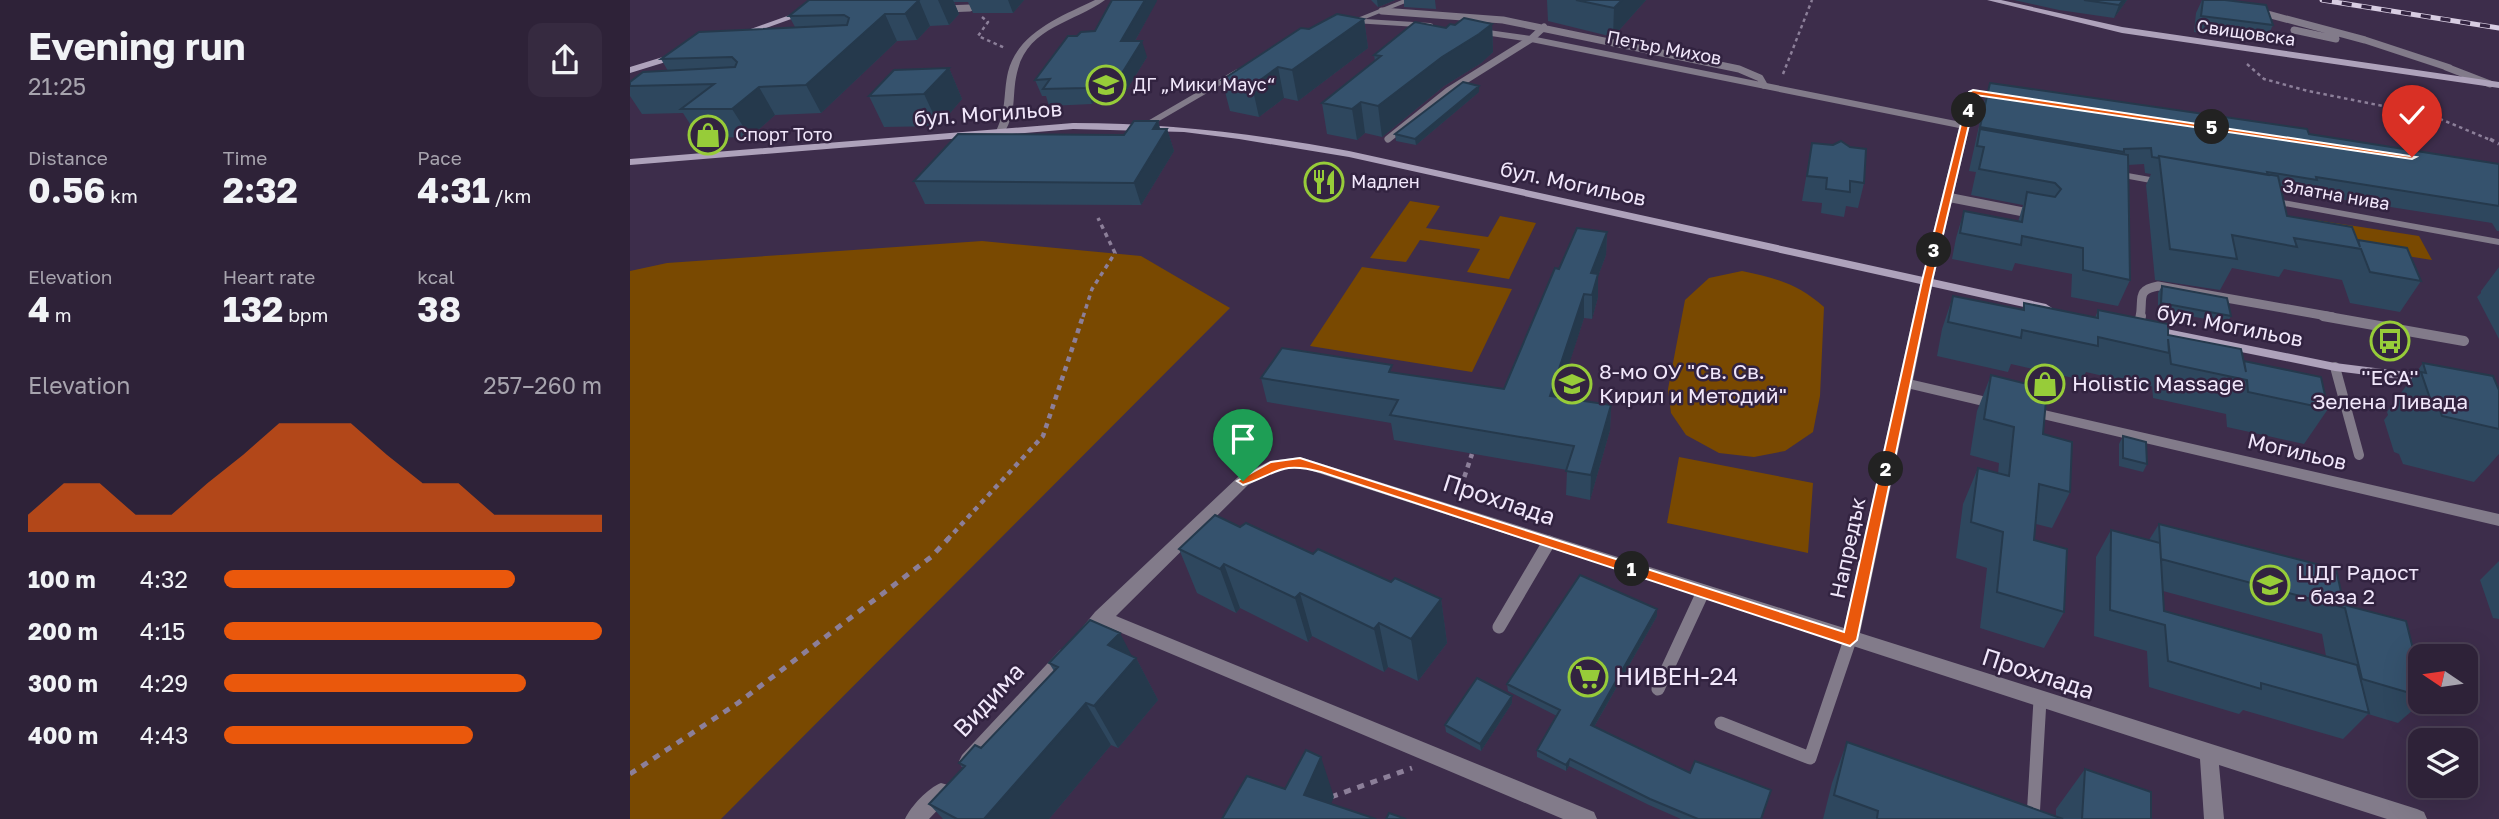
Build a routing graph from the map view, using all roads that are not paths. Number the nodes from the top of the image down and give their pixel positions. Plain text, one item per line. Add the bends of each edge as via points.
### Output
1 (840, 0) edge
2 (1101, 0) edge
3 (1409, 0) edge
4 (1991, 0) edge
5 (970, 8) road end
6 (2245, 8) edge
7 (932, 9) dead end
8 (1382, 10) junction
9 (802, 13) junction
10 (828, 13) edge
11 (1354, 21) junction
12 (1341, 26) edge
13 (1438, 27) edge
14 (1544, 27) junction
15 (1465, 30) edge
16 (2294, 30) dead end
17 (726, 39) edge
18 (1531, 39) junction
19 (688, 52) edge
20 (1254, 64) edge
21 (2450, 68) junction
22 (630, 70) edge
23 (1764, 85) junction
24 (2495, 85) edge
25 (2019, 98) edge
26 (1144, 126) junction
27 (1965, 126) junction
28 (1000, 131) junction
29 (1388, 139) dead end
30 (1960, 146) junction
31 (1973, 148) dead end
32 (630, 162) edge
33 (2095, 170) edge
34 (2175, 184) edge
35 (1947, 197) junction
36 (2256, 199) edge
37 (2043, 216) edge
38 (2499, 242) edge
39 (1927, 281) junction
40 (2061, 311) edge
41 (2125, 325) edge
42 (2138, 328) junction
43 (2465, 341) dead end
44 (2335, 367) junction
45 (2446, 380) edge
46 (1905, 383) junction
47 (2359, 455) dead end
48 (2499, 520) edge
49 (1549, 542) junction
50 (1703, 592) junction
51 (1101, 617) junction
52 (1499, 627) dead end
53 (1850, 640) junction
54 (1658, 689) dead end
55 (2040, 700) junction
56 (1721, 723) dead end
57 (2209, 754) junction
58 (915, 819) edge
59 (1587, 819) edge
60 (2033, 819) edge
61 (2214, 819) edge
62 (2417, 819) edge

1 - 9 street
2 - 28 street via 1037,35 1019,53 1011,76 1011,113
3 - 8 street
4 - 24 street, Свищовска via 2122,30
5 - 7 lane
6 - 21 lane
8 - 11 street
8 - 14 lane
9 - 10 lane
9 - 17 street
11 - 12 street
11 - 13 street
14 - 18 lane
14 - 23 lane via 1739,69 1760,78
15 - 18 street, Петър Михов
16 - 21 lane
18 - 23 street, Петър Михов
18 - 29 lane via 1448,90
19 - 22 street
20 - 26 street
21 - 24 lane
23 - 27 street, Петър Михов
25 - 27 street, Напредък via 1973,92
26 - 28 street, бул. Могильов
26 - 39 street, бул. Могильов via 1227,132 1363,158
27 - 30 street, Напредък
28 - 32 street, бул. Могильов
30 - 31 street
30 - 35 street, Напредък
33 - 34 street
35 - 37 lane
35 - 39 street, Напредък
36 - 38 street, Златна нива
39 - 40 street, бул. Могильов
39 - 46 street, Напредък
41 - 42 street, бул. Могильов
42 - 43 lane via 2141,295 2158,285
42 - 44 street, бул. Могильов
44 - 45 street, бул. Могильов
44 - 47 lane
46 - 48 street, Могильов
46 - 53 street, Напредък
49 - 50 street, Прохлада
49 - 51 street, Прохлада via 1300,462 1275,465 1243,481
49 - 52 lane
50 - 53 street, Прохлада
50 - 54 lane
51 - 58 street, Видима
51 - 59 street
53 - 55 street, Прохлада
53 - 56 lane via 1810,758
55 - 57 street, Прохлада
55 - 60 lane
57 - 61 street
57 - 62 street, Прохлада

